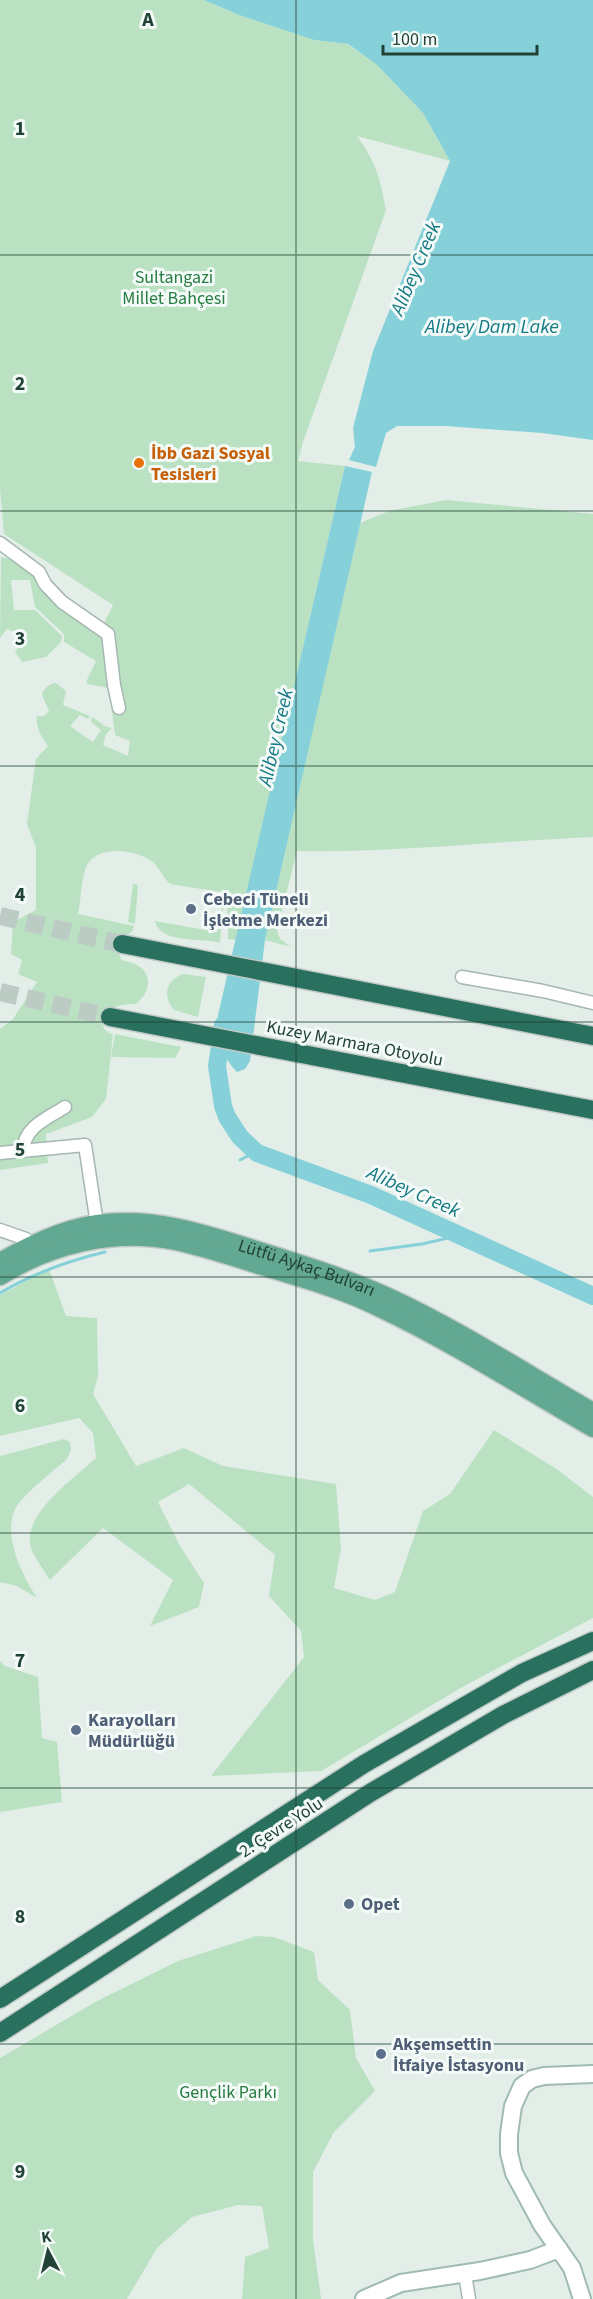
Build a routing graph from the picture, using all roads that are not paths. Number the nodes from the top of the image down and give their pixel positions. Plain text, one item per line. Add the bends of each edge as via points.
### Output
1 (0, 543) edge
2 (119, 708) dead end
3 (122, 944) tunnel mouth
4 (462, 977) dead end
5 (593, 1004) edge
6 (110, 1017) tunnel mouth
7 (593, 1036) edge
8 (64, 1107) dead end
9 (593, 1110) edge
10 (23, 1151) junction
11 (0, 1153) edge
12 (0, 1230) edge
13 (98, 1232) junction
14 (31, 1245) junction
15 (0, 1262) edge
16 (0, 1276) edge
17 (593, 1412) edge
18 (593, 1428) edge
19 (593, 1641) edge
20 (593, 1670) edge
21 (94, 1938) junction
22 (0, 1985) edge
23 (0, 1999) edge
24 (0, 2032) edge
25 (593, 2074) edge
26 (559, 2249) junction
27 (465, 2274) junction
28 (364, 2299) edge
29 (469, 2299) edge
30 (582, 2299) edge

1 - 2 street via 39,572 62,602 108,634
3 - 7 highway
4 - 5 street
6 - 9 highway, Kuzey Marmara Otoyolu
8 - 10 street via 33,1126 24,1140
10 - 11 street
10 - 13 street via 85,1144
12 - 14 street via 26,1239
13 - 14 main road, Lütfü Aykaç Bulvarı via 62,1233
13 - 16 main road, Lütfü Aykaç Bulvarı via 41,1254
13 - 17 main road, Lütfü Aykaç Bulvarı via 141,1222 170,1226 345,1279 417,1311
13 - 18 main road, Lütfü Aykaç Bulvarı via 174,1241 338,1290 412,1324
14 - 15 main road, Lütfü Aykaç Bulvarı
19 - 21 highway, 2. Çevre Yolu via 522,1673 414,1734
20 - 24 highway, 2. Çevre Yolu via 503,1715 380,1787
21 - 22 highway via 63,1948
21 - 23 highway, 2. Çevre Yolu
25 - 26 street via 532,2079 522,2086 513,2106 509,2153 514,2173
26 - 27 street via 530,2260
26 - 30 street via 572,2268
27 - 28 street via 401,2283
27 - 29 street

